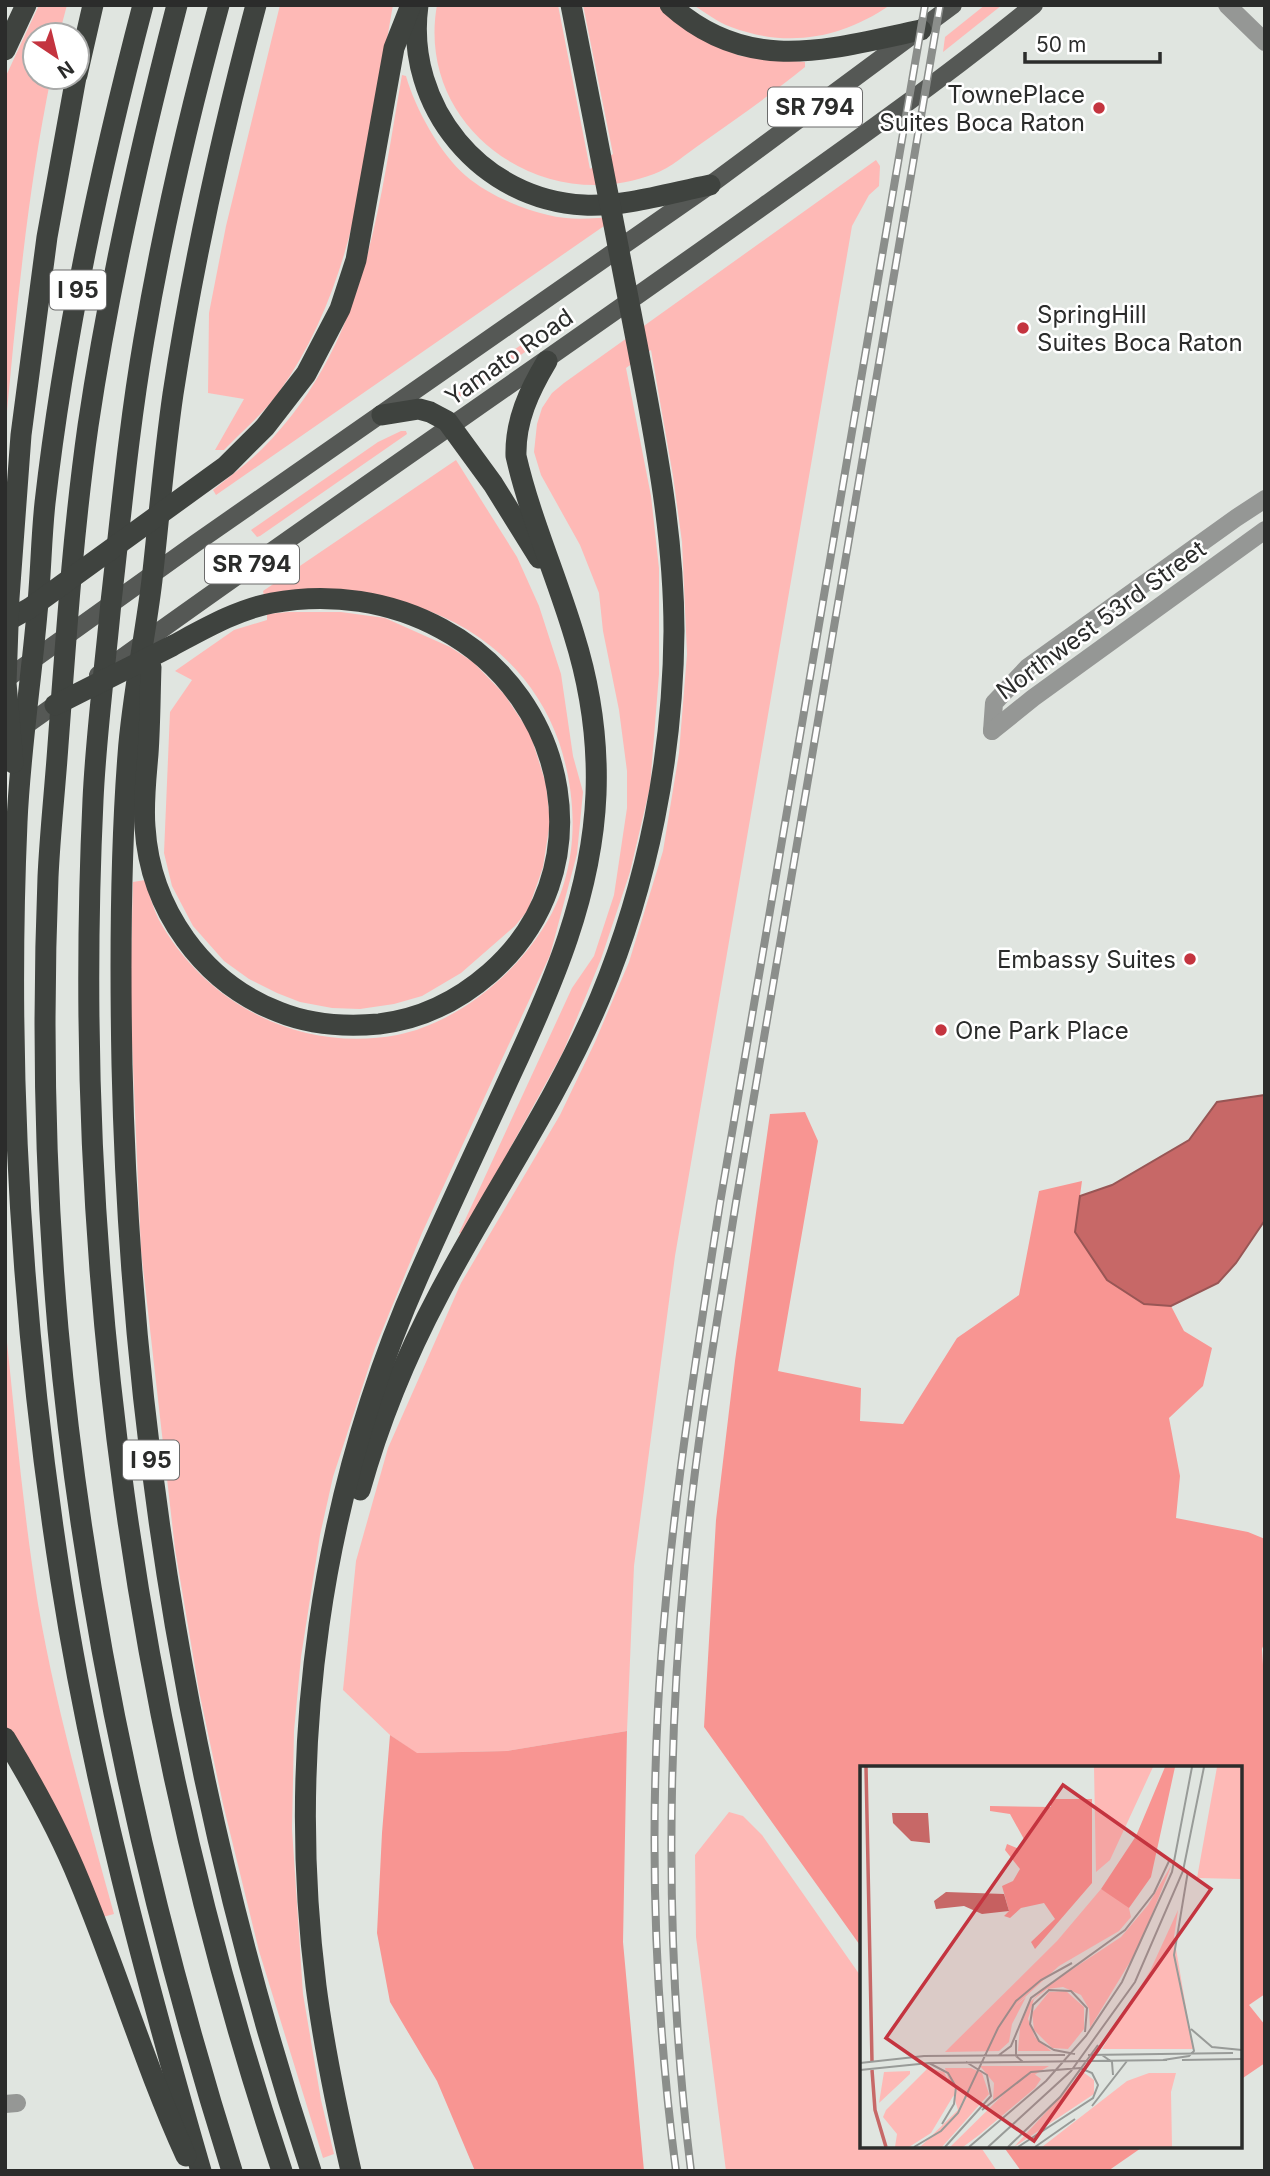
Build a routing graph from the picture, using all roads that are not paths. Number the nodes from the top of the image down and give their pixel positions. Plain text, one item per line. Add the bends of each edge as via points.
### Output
1 (26, 5) edge
2 (143, 5) edge
3 (177, 5) edge
4 (219, 5) edge
5 (256, 5) edge
6 (411, 5) edge
7 (418, 5) edge
8 (571, 5) edge
9 (670, 5) edge
10 (953, 5) edge
11 (1034, 5) edge
12 (1227, 5) edge
13 (921, 30) junction
14 (1265, 41) edge
15 (5, 50) edge
16 (74, 91) edge
17 (710, 185) junction
18 (547, 361) junction
19 (382, 415) junction
20 (452, 426) junction
21 (1265, 499) edge
22 (1265, 530) edge
23 (151, 584) junction
24 (558, 590) junction
25 (5, 622) edge
26 (5, 680) edge
27 (55, 705) junction
28 (5, 740) edge
29 (18, 814) junction
30 (315, 1658) junction
31 (5, 1738) edge
32 (193, 2171) edge
33 (201, 2171) edge
34 (232, 2171) edge
35 (282, 2171) edge
36 (311, 2171) edge
37 (351, 2171) edge

1 - 15 highway
2 - 29 highway, I 95 via 108,144 74,312 45,506
3 - 34 highway via 112,285 72,556 48,899 47,1136 58,1331 101,1645 128,1787 176,1979
4 - 35 highway via 157,268 128,446 95,759 88,965 91,1161 121,1485 152,1672 195,1868 242,2046
5 - 23 highway, I 95 via 194,271 172,399
6 - 25 highway via 394,48 356,260 340,309 306,374 265,427 226,466
7 - 17 highway via 418,62 432,101 459,146 483,169 537,196 581,205
8 - 30 highway via 666,511 674,629 667,739 646,855 620,943 587,1026 541,1117 438,1295 396,1385 367,1466 340,1583
9 - 13 highway via 725,41 772,51 821,51
10 - 13 main road, Yamato Road / SR 794
11 - 18 main road, Yamato Road / SR 794 via 898,109
12 - 14 street
13 - 17 main road, Yamato Road / SR 794
16 - 29 highway via 54,191 21,435 6,683
17 - 19 main road, Yamato Road / SR 794
18 - 20 main road, Yamato Road / SR 794
18 - 24 highway via 524,406 516,456
19 - 20 highway via 419,409
19 - 26 main road, Yamato Road / SR 794
20 - 24 highway
20 - 27 main road, Yamato Road / SR 794
21 - 22 street, Northwest 53rd Street via 1028,667 993,703 992,731
23 - 27 highway via 150,720 144,825 160,893 200,958 231,987 270,1009 308,1021 348,1026 430,1012 495,968 523,936 542,904 554,868 560,818 558,785 544,737 529,709 495,667 459,638 422,618 340,599 263,605 222,620
23 - 36 highway, I 95 via 130,732 121,954 124,1147 137,1330 153,1474 183,1666 222,1858 272,2049
24 - 30 highway via 587,683 594,736 596,794 586,876 552,983 417,1280 374,1390 336,1530
27 - 28 main road, Yamato Road / SR 794
29 - 33 highway, I 95 via 17,1128 43,1456 98,1779 138,1946
30 - 37 highway via 305,1809 310,1921 326,2052
31 - 32 highway via 79,1880 159,2097

